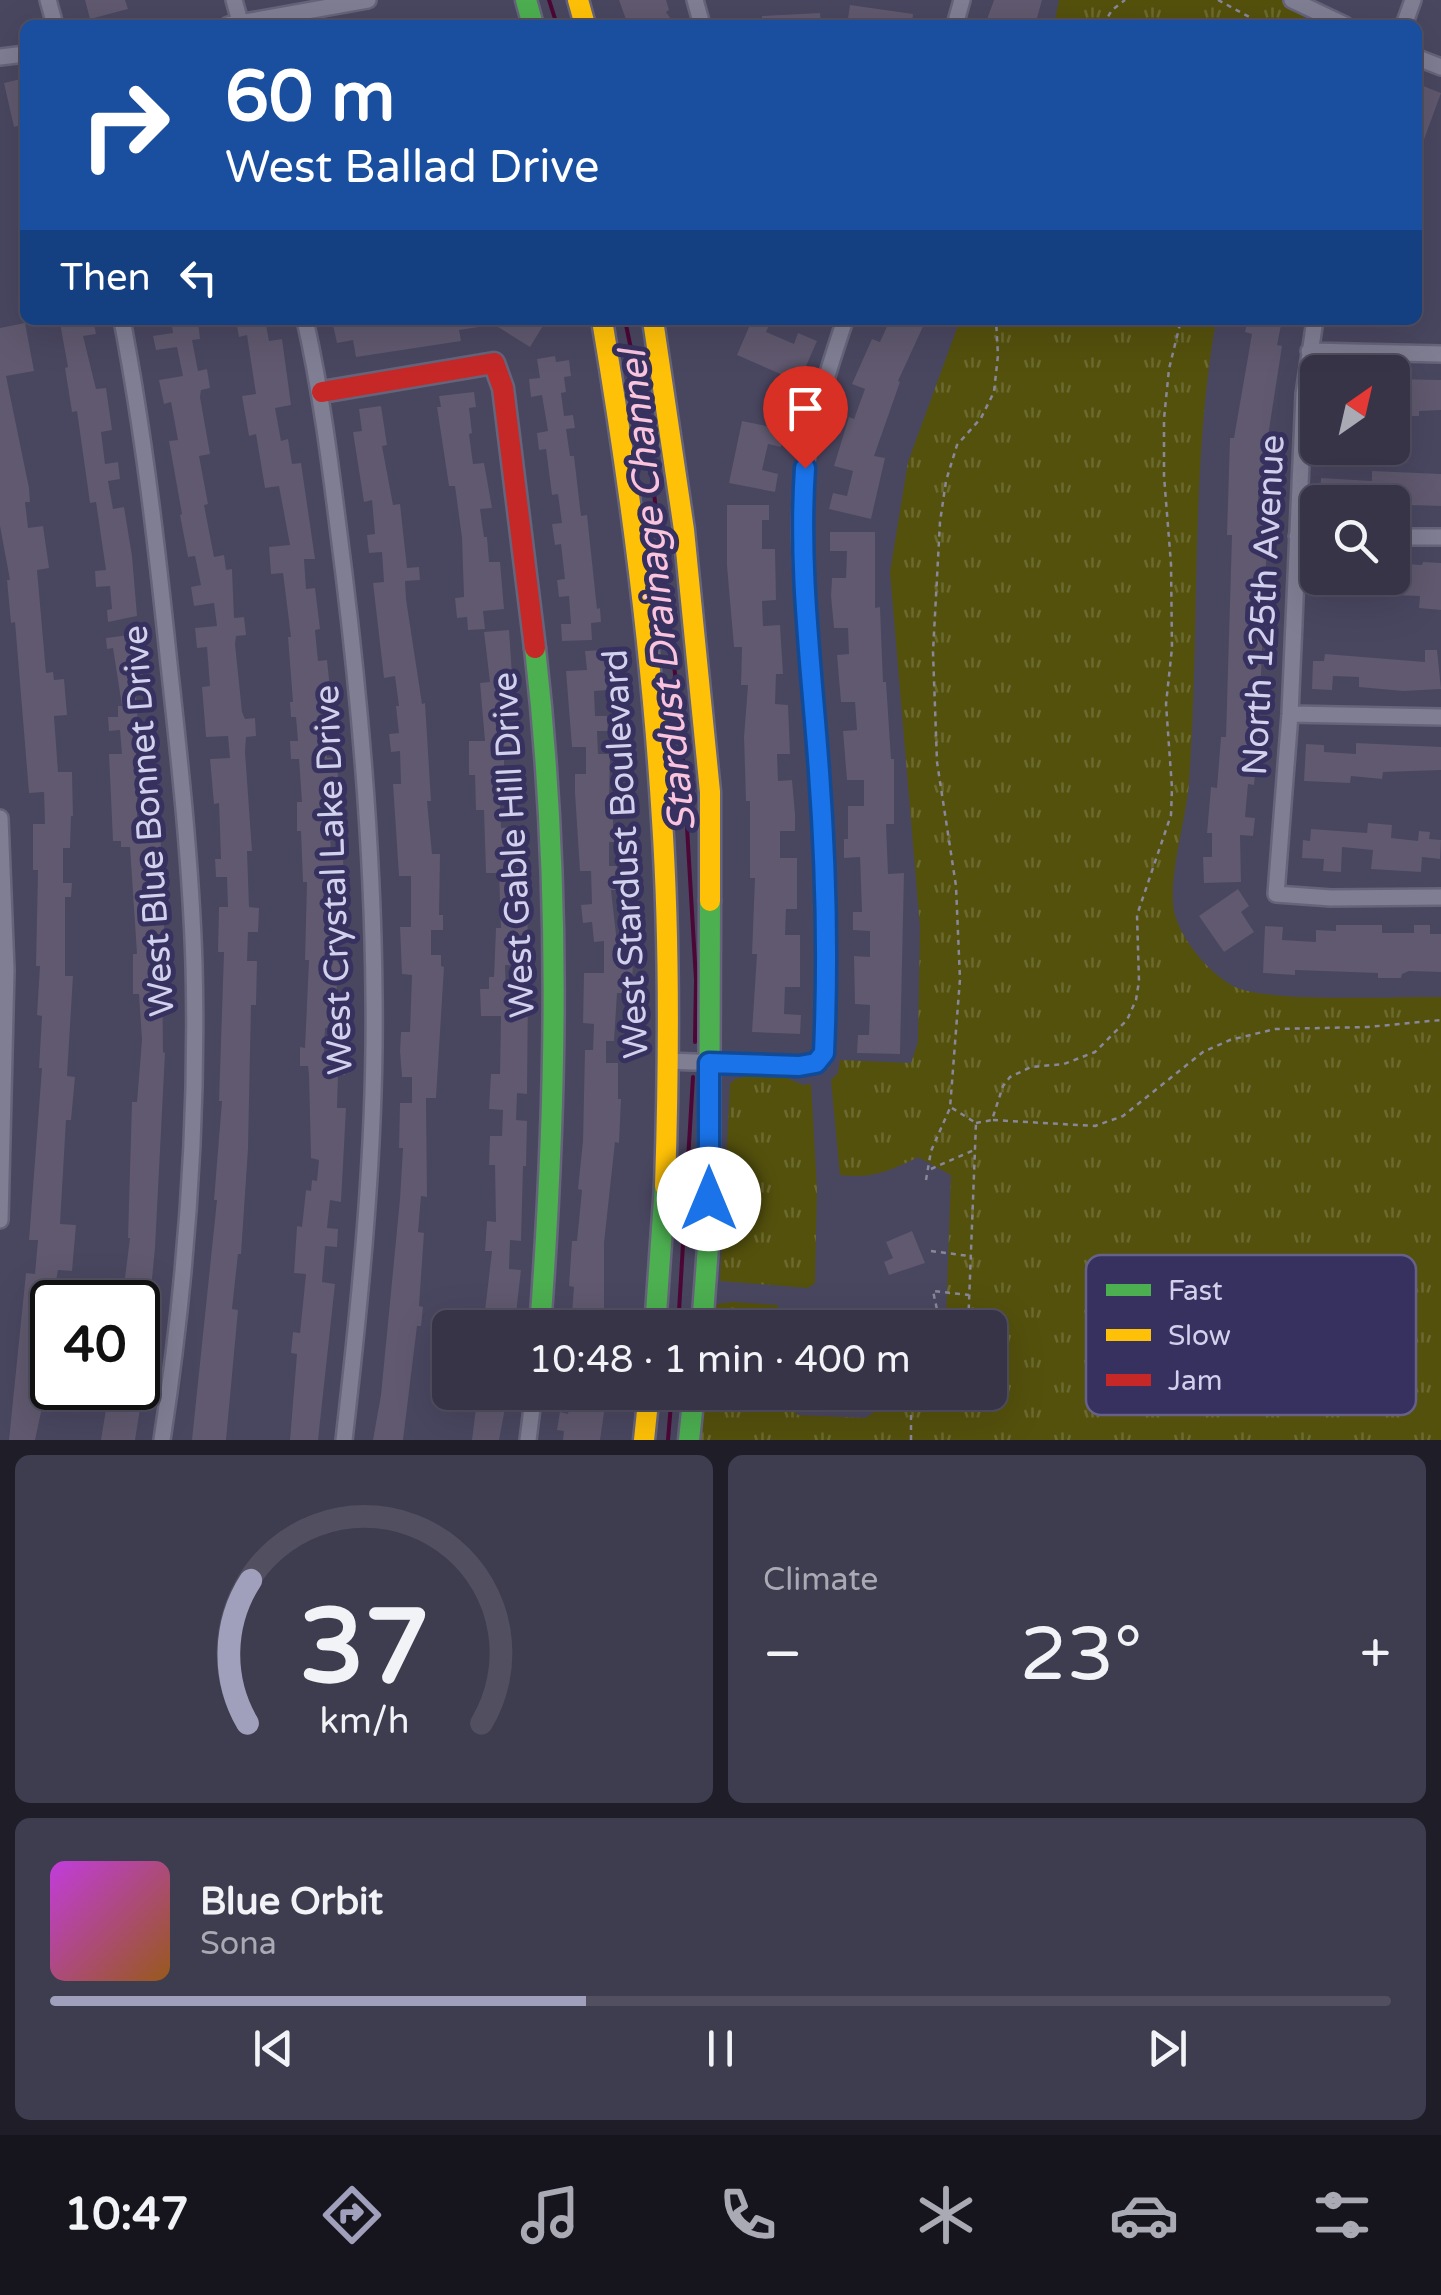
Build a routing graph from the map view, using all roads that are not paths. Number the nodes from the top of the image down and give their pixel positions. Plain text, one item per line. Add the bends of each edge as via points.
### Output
1 (368, 0) edge
2 (1292, 0) edge
3 (258, 20) edge
4 (1334, 20) edge
5 (123, 325) edge
6 (306, 325) edge
7 (603, 325) edge
8 (653, 325) edge
9 (843, 325) edge
10 (1314, 325) edge
11 (1309, 351) junction
12 (1441, 354) edge
13 (322, 392) junction
14 (1297, 536) joint
15 (1441, 536) edge
16 (1410, 537) edge
17 (1290, 714) junction
18 (1441, 717) edge
19 (0, 818) edge
20 (1441, 897) edge
21 (668, 1062) junction
22 (709, 1063) junction
23 (0, 1220) edge
24 (541, 1310) edge
25 (657, 1310) edge
26 (703, 1310) edge
27 (532, 1410) edge
28 (647, 1410) edge
29 (692, 1410) edge
30 (162, 1440) edge
31 (344, 1440) edge
32 (528, 1440) edge
33 (644, 1440) edge
34 (689, 1440) edge

1 - 3 street
2 - 4 street
5 - 30 street, West Blue Bonnet Drive via 159,562 194,968 192,1147
6 - 13 street, West Crystal Lake Drive
7 - 21 street, West Stardust Boulevard via 651,661 663,817
8 - 22 street via 684,530 710,792
9 - 22 street via 805,468 800,532 820,775 824,1053 816,1063 799,1066
10 - 11 street, North 125th Avenue
11 - 12 street
11 - 14 street, North 125th Avenue
13 - 24 street, West Gable Hill Drive via 494,363 502,388 551,823 555,1096
13 - 31 street, West Crystal Lake Drive via 353,647 374,997 370,1167
14 - 17 street, North 125th Avenue
15 - 16 street
17 - 18 street
17 - 20 street, North 125th Avenue via 1276,894
19 - 23 street via 6,970
21 - 22 street
21 - 25 street, West Stardust Boulevard
22 - 26 street
27 - 32 street
28 - 33 street
29 - 34 street

